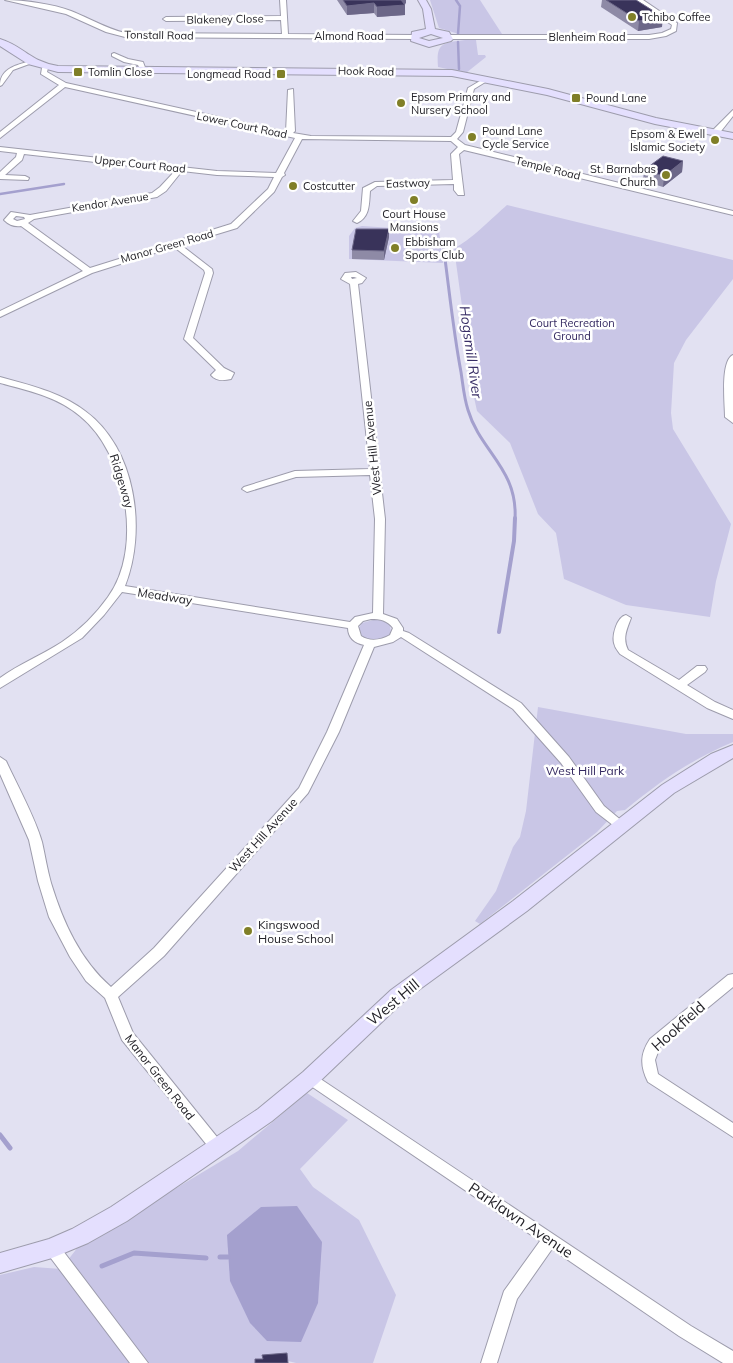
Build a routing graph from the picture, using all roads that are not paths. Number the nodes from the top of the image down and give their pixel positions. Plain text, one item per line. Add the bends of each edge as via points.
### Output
1 (8, 0) edge
2 (283, 0) edge
3 (422, 0) edge
4 (639, 0) edge
5 (284, 18) junction
6 (166, 19) dead end
7 (431, 31) junction
8 (285, 36) junction
9 (414, 36) junction
10 (448, 37) junction
11 (0, 42) edge
12 (430, 52) junction
13 (114, 55) dead end
14 (29, 63) junction
15 (45, 68) junction
16 (143, 70) junction
17 (431, 71) junction
18 (4, 73) edge
19 (485, 80) junction
20 (0, 84) edge
21 (64, 85) junction
22 (291, 90) dead end
23 (733, 112) edge
24 (715, 133) junction
25 (0, 136) edge
26 (288, 136) junction
27 (733, 136) edge
28 (299, 137) junction
29 (454, 139) junction
30 (462, 147) junction
31 (0, 149) edge
32 (22, 151) junction
33 (180, 169) junction
34 (281, 175) junction
35 (0, 176) edge
36 (25, 178) dead end
37 (457, 182) junction
38 (461, 193) dead end
39 (733, 212) edge
40 (26, 220) junction
41 (357, 221) dead end
42 (0, 227) edge
43 (175, 244) junction
44 (89, 270) junction
45 (354, 282) dead end
46 (0, 314) edge
47 (733, 358) edge
48 (222, 371) dead end
49 (0, 380) edge
50 (733, 420) edge
51 (375, 472) junction
52 (248, 489) dead end
53 (119, 588) junction
54 (378, 616) junction
55 (626, 618) dead end
56 (353, 626) junction
57 (398, 633) junction
58 (370, 644) junction
59 (701, 669) dead end
60 (5, 675) edge
61 (0, 684) edge
62 (679, 686) junction
63 (733, 716) edge
64 (733, 751) edge
65 (0, 761) edge
66 (622, 826) junction
67 (733, 979) edge
68 (111, 995) junction
69 (310, 1078) junction
70 (733, 1132) edge
71 (216, 1146) junction
72 (550, 1239) junction
73 (52, 1248) junction
74 (0, 1263) edge
75 (733, 1360) edge
76 (140, 1363) edge
77 (488, 1363) edge

1 - 8 street, Tonstall Road via 68,12 108,31 125,35
2 - 5 street
3 - 7 main road via 428,9
4 - 10 street, Blenheim Road via 675,24 674,30 649,37
5 - 6 street, Blakeney Close
5 - 8 street
7 - 9 main road
7 - 10 main road via 442,32
8 - 9 street, Almond Road
9 - 12 main road
10 - 12 main road
11 - 14 main road, Hook Road via 14,49
12 - 17 main road
13 - 16 street via 141,63
14 - 15 main road, Hook Road
14 - 18 street
15 - 16 main road, Hook Road
15 - 21 street, Lower Court Road via 43,73
16 - 17 main road, Hook Road
17 - 19 main road, Hook Road
18 - 20 street
19 - 24 main road, Hook Road
19 - 29 street via 472,88
21 - 25 street
21 - 26 street, Lower Court Road
22 - 26 street via 291,132
23 - 24 street
24 - 27 main road, Hook Road
26 - 28 street, Lower Court Road
28 - 29 street, Lower Court Road
28 - 34 street, Manor Green Road
29 - 30 street
30 - 37 street via 455,154
30 - 39 street, Temple Road
31 - 32 street, Upper Court Road
32 - 33 street, Upper Court Road
32 - 35 street
33 - 34 street, Upper Court Road
33 - 40 street, Kendor Avenue via 163,189 154,194
34 - 43 street, Manor Green Road via 241,221 220,231
35 - 36 street
37 - 38 street
37 - 41 street, Eastway via 375,184 366,190 365,212
40 - 42 street, Kendor Avenue
40 - 44 street
43 - 44 street, Manor Green Road
43 - 48 street via 208,269 188,339
44 - 46 street, Manor Green Road
45 - 51 street, West Hill Avenue
47 - 50 street via 729,368 730,417
49 - 53 street, Ridgeway via 67,402 86,415 112,450 132,511 128,560
51 - 52 street via 294,474
51 - 54 street, West Hill Avenue via 380,519
53 - 56 street, Meadway
53 - 60 street via 74,640
54 - 56 street via 365,617
54 - 57 street via 392,620
55 - 62 street via 619,635 619,647
56 - 58 street via 354,635
57 - 58 street via 384,643
57 - 66 street via 517,706 565,760 600,809
58 - 68 street, West Hill Avenue via 333,732 304,790 159,952
59 - 62 street
60 - 61 street
62 - 63 street
64 - 66 main road, West Hill via 684,778
65 - 68 street, Manor Green Road via 35,840 56,917 91,977
66 - 69 main road, West Hill via 398,995
67 - 70 street, Hookfield via 655,1042 648,1053 648,1067 653,1078
68 - 71 street, Manor Green Road via 127,1036
69 - 71 main road, West Hill via 265,1115
69 - 72 street, Parklawn Avenue
71 - 73 main road, West Hill via 119,1214
72 - 75 street, Parklawn Avenue
72 - 77 street via 510,1296
73 - 74 main road
73 - 76 street

